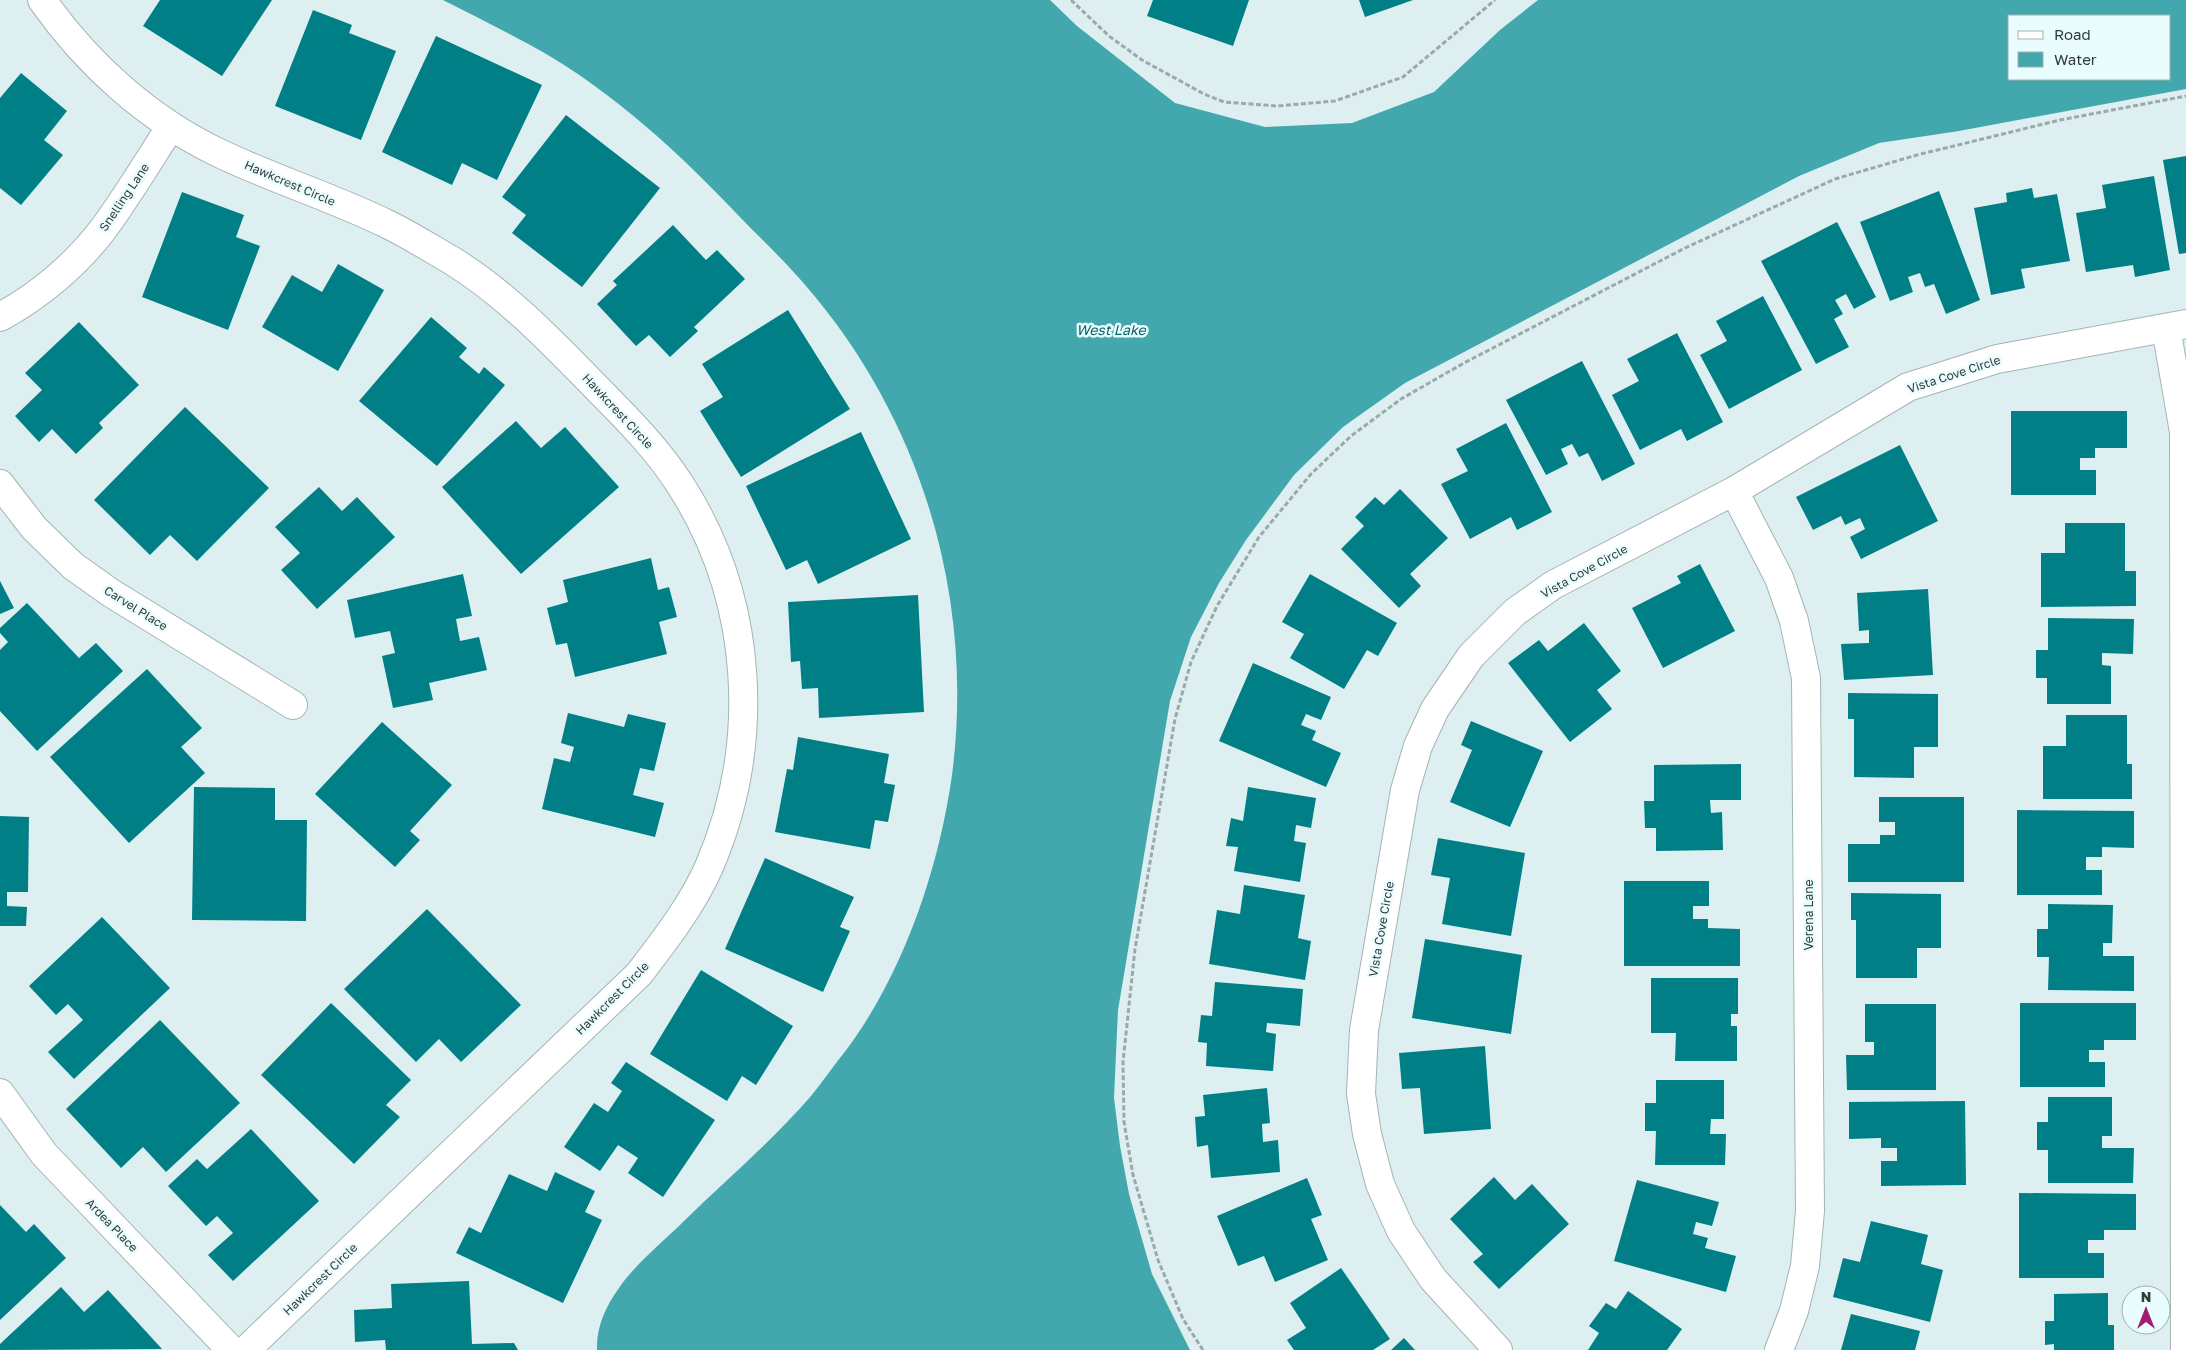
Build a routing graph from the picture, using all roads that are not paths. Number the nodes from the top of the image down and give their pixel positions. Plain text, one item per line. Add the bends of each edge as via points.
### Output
1 (42, 0) edge
2 (171, 126) junction
3 (0, 317) edge
4 (2176, 326) edge
5 (0, 484) edge
6 (1734, 491) junction
7 (293, 705) dead end
8 (0, 1093) edge
9 (231, 1350) edge
10 (246, 1350) edge
11 (1498, 1350) edge
12 (1779, 1350) edge
13 (2185, 1350) edge

1 - 2 street, Hawkcrest Circle via 102,72
2 - 3 street, Snelling Lane via 103,229 63,272
2 - 10 street, Hawkcrest Circle via 218,152 388,224 454,262 507,301 548,338 647,439 702,521 726,580 739,634 744,683 742,740 730,809 708,868 681,918 639,974
4 - 6 street, Vista Cove Circle via 1997,359 1908,387
4 - 13 street via 2184,432
5 - 7 street, Carvel Place via 34,528 73,566 111,593
6 - 11 street, Vista Cove Circle via 1553,585 1515,612 1471,656 1435,709 1418,746 1404,790 1364,1030 1361,1094 1367,1134 1380,1184 1401,1231 1433,1279
6 - 12 street, Verena Lane via 1779,578 1794,621 1806,678 1810,1211 1805,1266 1794,1311
8 - 9 street, Ardea Place via 44,1154

